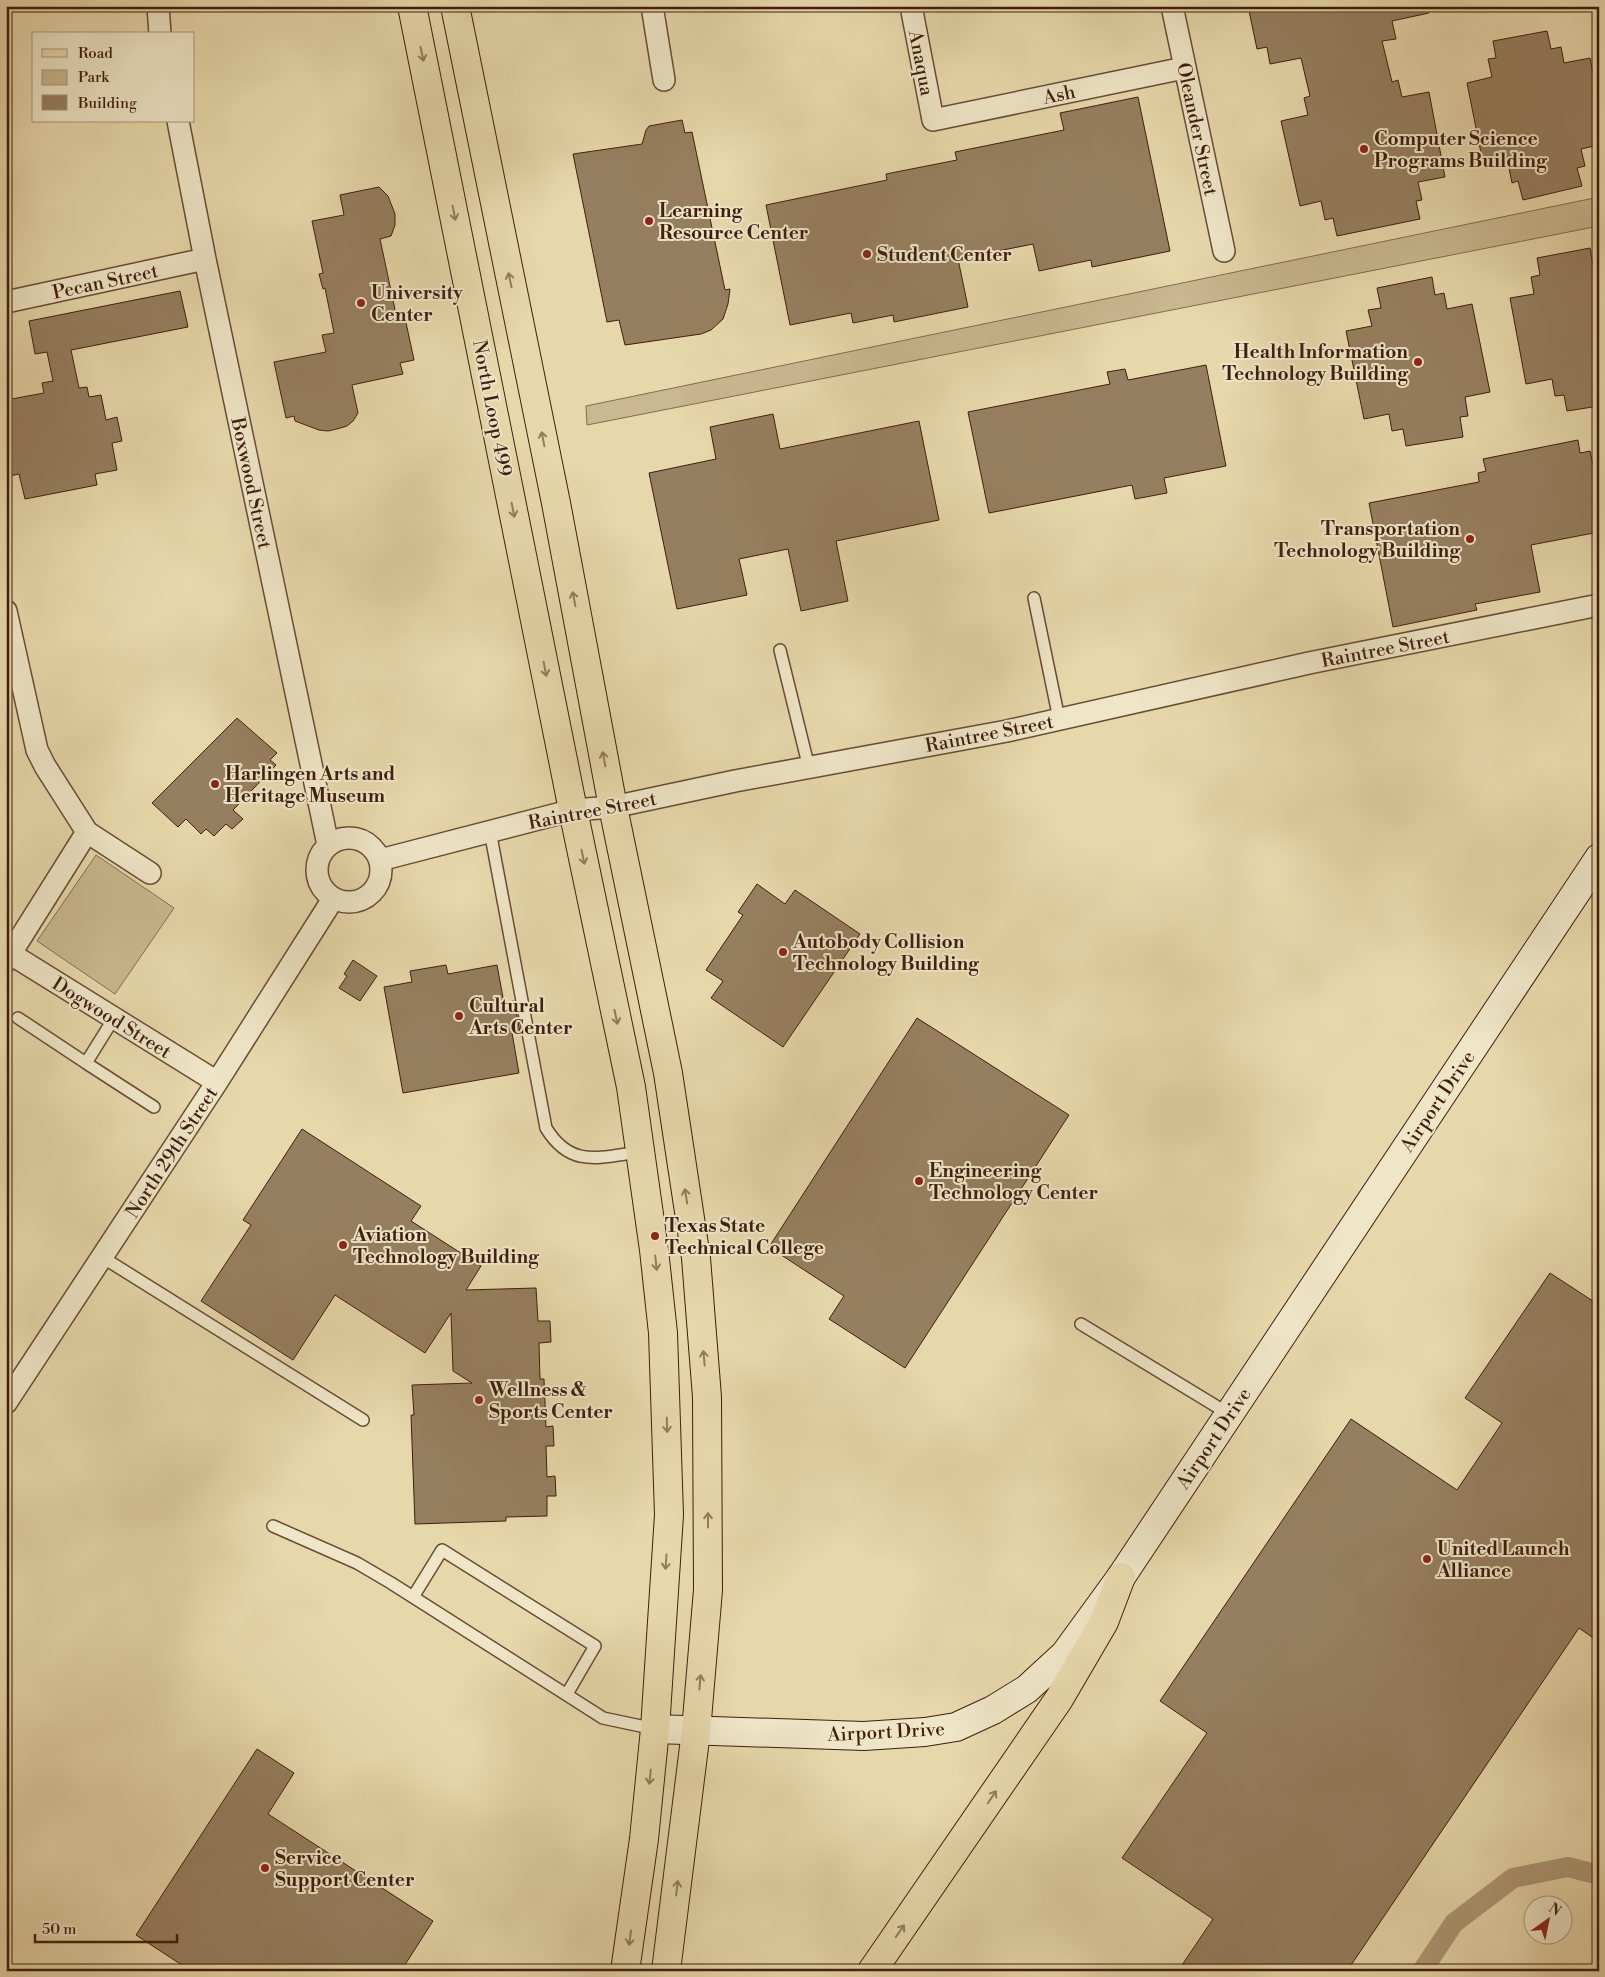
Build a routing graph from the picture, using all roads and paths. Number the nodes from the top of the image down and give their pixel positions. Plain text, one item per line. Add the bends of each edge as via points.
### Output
1 (158, 6) edge
2 (412, 6) edge
3 (455, 6) edge
4 (652, 6) edge
5 (911, 6) edge
6 (1172, 6) edge
7 (160, 32) edge
8 (1184, 68) junction
9 (664, 80) dead end
10 (933, 120) joint
11 (178, 122) edge
12 (1224, 251) dead end
13 (205, 259) junction
14 (6, 302) edge
15 (1034, 598) dead end
16 (1599, 605) edge
17 (6, 611) edge
18 (780, 650) dead end
19 (1059, 720) junction
20 (808, 768) junction
21 (613, 806) junction
22 (573, 810) junction
23 (490, 831) junction
24 (87, 832) junction
25 (328, 845) junction
26 (1599, 858) edge
27 (380, 860) junction
28 (150, 873) dead end
29 (333, 899) junction
30 (8, 955) edge
31 (18, 1018) dead end
32 (114, 1018) junction
33 (86, 1063) junction
34 (217, 1082) junction
35 (154, 1107) dead end
36 (640, 1152) junction
37 (102, 1257) junction
38 (1081, 1324) dead end
39 (6, 1403) edge
40 (1229, 1414) junction
41 (363, 1420) dead end
42 (273, 1526) dead end
43 (1121, 1577) junction
44 (413, 1597) junction
45 (567, 1694) junction
46 (655, 1729) junction
47 (696, 1731) junction
48 (625, 1971) edge
49 (666, 1971) edge
50 (872, 1971) edge

1 - 7 street
2 -> 22 main road, North Loop 499
21 -> 3 main road via 556,503
4 - 9 street
5 - 10 street, Anaqua
6 - 8 street, Oleander Street
8 - 10 street, Ash
8 - 12 street, Oleander Street
11 - 13 street, Boxwood Street
13 - 14 street, Pecan Street
13 - 25 street, Boxwood Street
15 - 19 lane
16 - 19 street, Raintree Street via 1309,663
17 - 24 street via 37,750
18 - 20 lane
19 - 20 street, Raintree Street
20 - 21 street, Raintree Street
21 - 22 street, Raintree Street
47 -> 21 main road via 708,1590 707,1398 696,1258 668,1073
22 - 23 street, Raintree Street
22 -> 36 main road, North Loop 499 via 631,1087
23 - 27 street, Raintree Street
23 - 36 lane via 546,1128 559,1146 579,1157
24 - 28 street
24 - 30 street
25 - 27 street via 342,839 358,839 371,847
25 - 29 street via 319,858 316,873 322,888
26 - 40 street, Airport Drive
27 - 29 street via 381,875 375,890 363,900 348,903
29 - 34 street, North 29th Street
30 - 32 street, Dogwood Street
31 - 33 lane
32 - 33 lane
32 - 34 street, Dogwood Street
33 - 35 lane
34 - 37 street, North 29th Street
36 -> 46 main road, North Loop 499 via 664,1333 669,1515
37 - 39 street, North 29th Street
37 - 41 lane
38 - 40 lane
40 - 43 street, Airport Drive
42 - 44 lane via 357,1563
43 - 47 street, Airport Drive via 1065,1654 1027,1689 956,1727 864,1736
50 -> 43 main road via 1060,1699 1104,1622
44 - 45 lane
44 - 45 lane via 442,1550 595,1646
45 - 46 lane via 603,1718
46 - 47 street, Airport Drive
46 -> 48 main road, North Loop 499 via 644,1839
49 -> 47 main road

